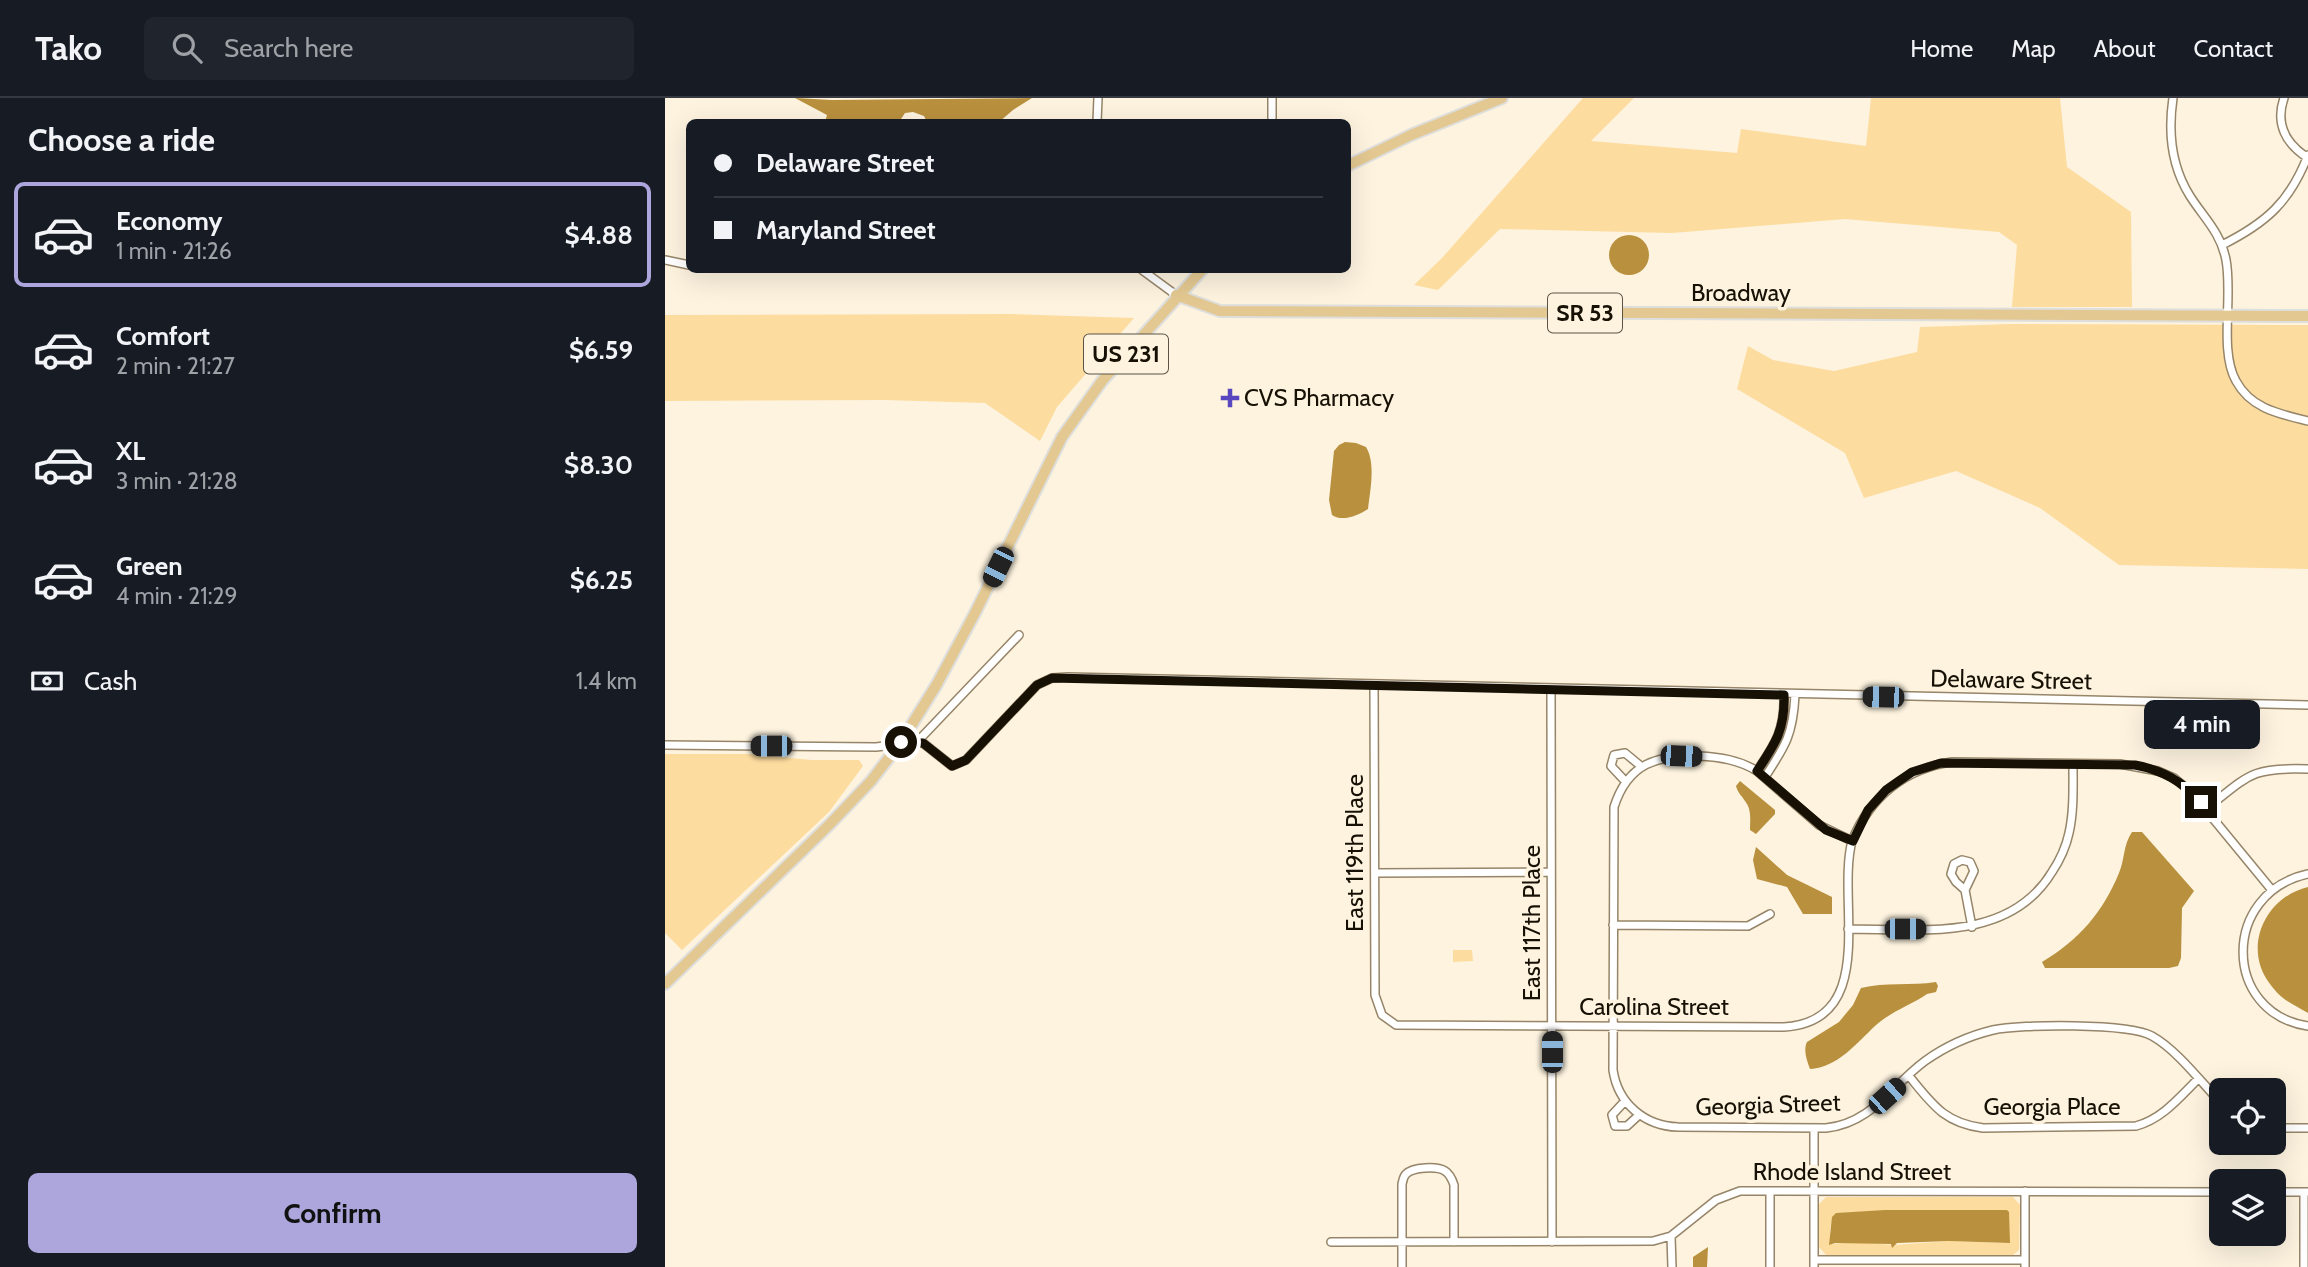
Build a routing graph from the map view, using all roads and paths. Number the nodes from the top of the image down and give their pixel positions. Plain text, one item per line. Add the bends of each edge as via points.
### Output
1 (1098, 98) edge
2 (1272, 98) edge
3 (1502, 98) edge
4 (2173, 98) edge
5 (2284, 98) edge
6 (1097, 119) edge
7 (1272, 119) edge
8 (2308, 157) edge
9 (1351, 164) edge
10 (2222, 245) junction
11 (665, 260) edge
12 (686, 264) edge
13 (1146, 273) edge
14 (1199, 273) edge
15 (1177, 296) junction
16 (2229, 316) junction
17 (2308, 316) edge
18 (2308, 421) edge
19 (1019, 635) dead end
20 (1374, 685) junction
21 (1551, 688) junction
22 (1784, 695) junction
23 (1795, 695) junction
24 (2308, 705) edge
25 (901, 742) junction
26 (918, 742) junction
27 (665, 745) edge
28 (2073, 764) junction
29 (1642, 767) junction
30 (2308, 769) edge
31 (1757, 771) junction
32 (1765, 776) junction
33 (1626, 782) junction
34 (2206, 809) junction
35 (1853, 841) junction
36 (1551, 872) junction
37 (1375, 873) junction
38 (2308, 874) edge
39 (2271, 889) junction
40 (1965, 890) dead end
41 (1770, 914) dead end
42 (1613, 925) junction
43 (1972, 927) junction
44 (1848, 929) junction
45 (665, 984) edge
46 (1385, 1019) joint
47 (1552, 1026) junction
48 (2308, 1026) edge
49 (1612, 1027) junction
50 (1909, 1076) junction
51 (2198, 1079) junction
52 (2209, 1090) edge
53 (1625, 1101) junction
54 (1639, 1115) junction
55 (1814, 1128) junction
56 (2286, 1128) edge
57 (2308, 1128) edge
58 (1770, 1191) junction
59 (1814, 1191) junction
60 (2025, 1191) junction
61 (2209, 1192) edge
62 (2286, 1192) edge
63 (2306, 1192) edge
64 (1671, 1236) junction
65 (1331, 1242) dead end
66 (1402, 1242) junction
67 (1454, 1242) junction
68 (1552, 1242) junction
69 (1814, 1263) edge
70 (2025, 1264) edge
71 (1402, 1267) edge
72 (1672, 1267) edge
73 (1770, 1267) edge
74 (2304, 1267) edge

1 - 6 street
2 - 7 street
3 - 9 main road
4 - 10 street via 2170,130 2175,164
5 - 8 street via 2280,114 2284,134 2294,149
8 - 10 street via 2280,205 2249,231
10 - 16 street
11 - 12 street
13 - 15 street
14 - 15 main road, US 231
15 - 16 main road, Broadway / SR 53 via 1220,311
15 - 25 main road, US 231 via 1102,381 1062,437 975,613
16 - 17 main road, Broadway / SR 53
16 - 18 street via 2229,366 2237,383 2252,401 2269,411
19 - 26 street
20 - 21 street, Delaware Street
20 - 26 street, Delaware Street via 1052,678 1037,685 966,760 952,766
20 - 37 street, East 119th Place
21 - 22 street, Delaware Street
21 - 36 street, East 117th Place
22 - 23 street, Delaware Street
22 - 31 street via 1782,729
23 - 24 street, Delaware Street
23 - 32 street via 1789,736
25 - 26 street
25 - 27 street via 876,747
25 - 45 main road, US 231 via 830,824
28 - 34 street via 2135,765 2158,771 2183,785
28 - 35 street via 1952,762 1920,769 1878,799
28 - 43 street via 2069,834 2049,878 2018,908
29 - 31 street via 1662,758 1691,756 1730,759
29 - 33 street
29 - 33 street via 1625,752 1614,755 1611,766
30 - 34 street via 2258,771
31 - 32 street
32 - 35 street via 1826,830
33 - 42 street via 1613,816
34 - 39 street
35 - 44 street, Carolina Street via 1848,865
36 - 37 street
36 - 47 street, East 117th Place
37 - 46 street, East 119th Place via 1374,995
38 - 39 street
39 - 48 street via 2247,925 2244,966 2255,992 2268,1007
40 - 43 street
41 - 42 street via 1748,926
42 - 49 street
43 - 44 street
44 - 49 street, Carolina Street via 1844,984 1837,999 1817,1018 1784,1027
46 - 47 street, Carolina Street via 1404,1027
47 - 49 street, Carolina Street
47 - 68 street, East 117th Place
49 - 53 street, Georgia Street via 1613,1070
50 - 51 street, Georgia Street via 1948,1046 1995,1030 2116,1027 2144,1032 2158,1040
50 - 51 street, Georgia Place via 1940,1112 1963,1125 1983,1128 2136,1126 2163,1113
50 - 55 street, Georgia Street via 1856,1121
51 - 52 street, Georgia Street
53 - 54 street, Georgia Street
53 - 54 street via 1612,1115 1615,1126 1627,1126
54 - 55 street, Georgia Street via 1671,1127
55 - 59 street
56 - 57 street
58 - 59 street, Rhode Island Street
58 - 64 street, Rhode Island Street via 1725,1196
58 - 73 street
59 - 60 street, Rhode Island Street
59 - 69 street
60 - 61 street, Rhode Island Street
60 - 70 street
62 - 63 street
63 - 74 street
64 - 68 street, Rhode Island Street via 1653,1241
64 - 72 street
65 - 66 street, Rhode Island Street
66 - 67 street, Rhode Island Street
66 - 67 street via 1406,1174 1415,1169 1440,1169 1454,1185
66 - 71 street
67 - 68 street, Rhode Island Street
69 - 70 street

